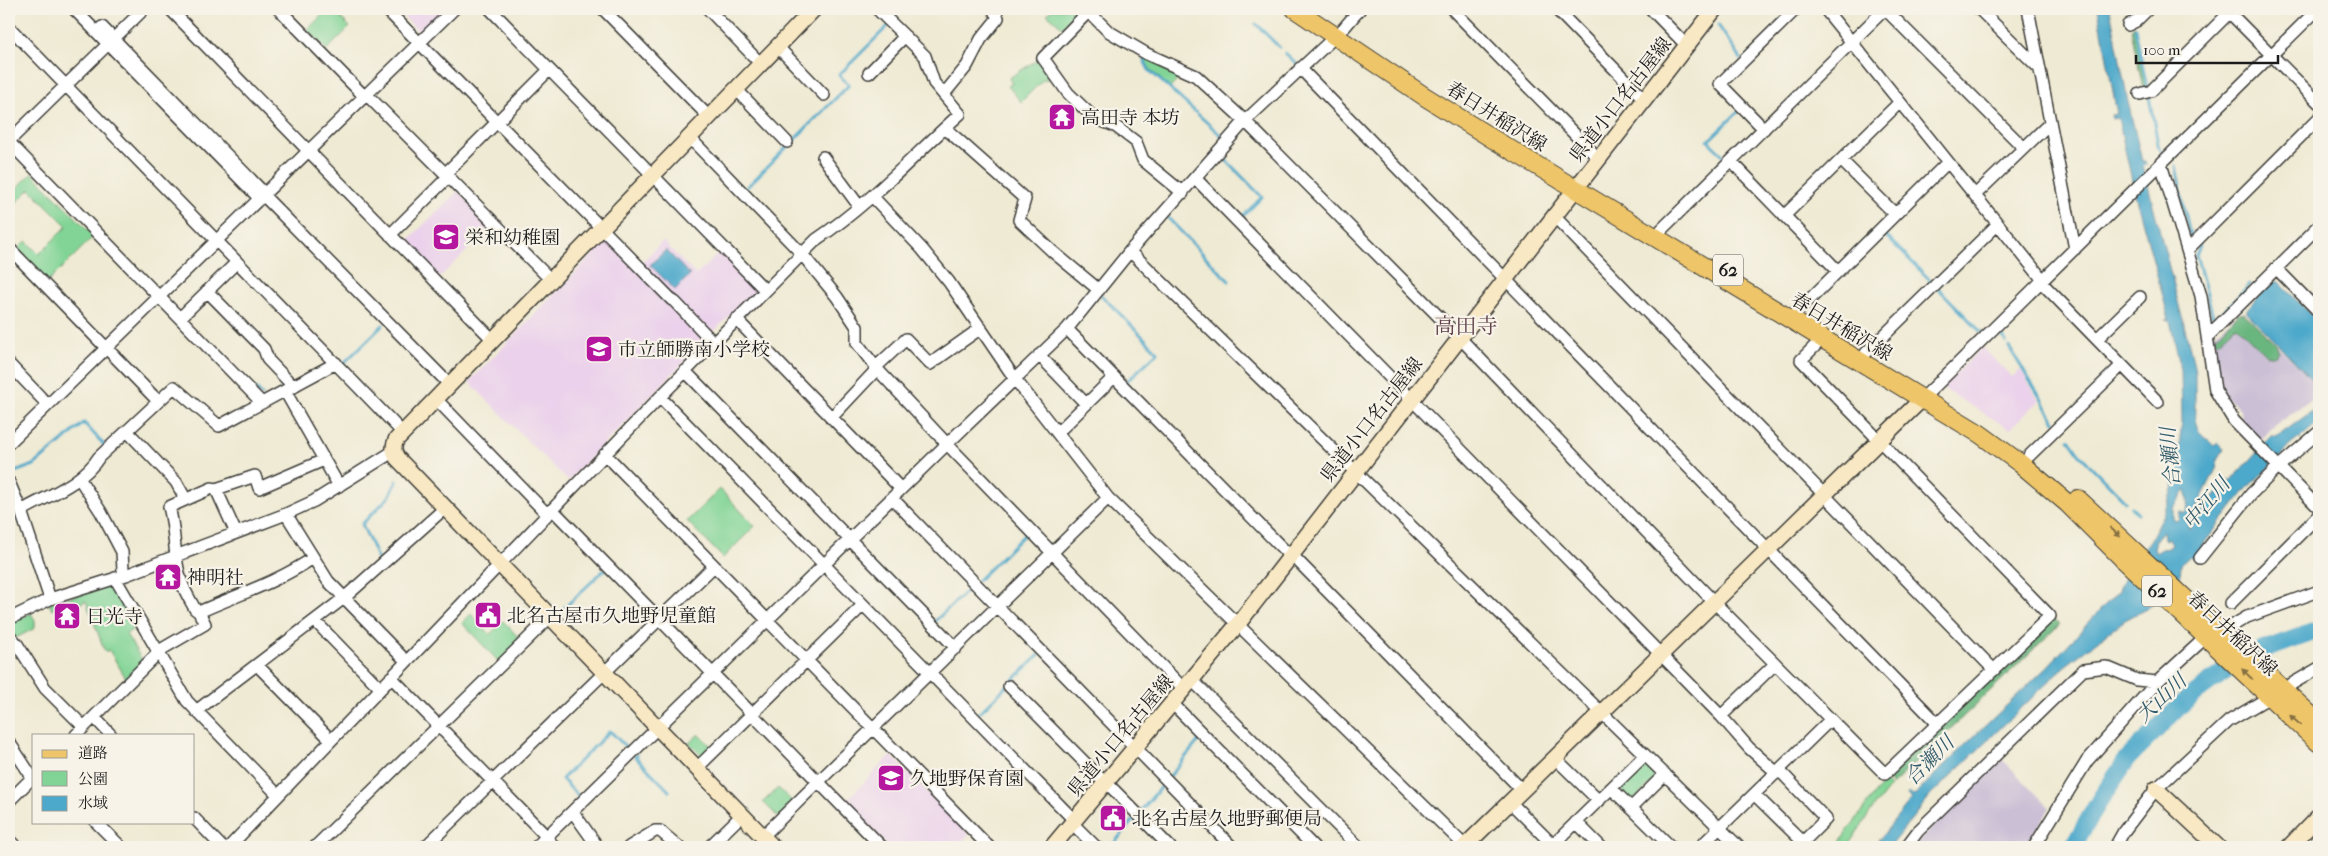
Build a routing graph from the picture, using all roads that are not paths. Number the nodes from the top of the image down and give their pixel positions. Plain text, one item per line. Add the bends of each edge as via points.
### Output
1 (74, 9) edge
2 (85, 9) edge
3 (144, 9) edge
4 (170, 9) edge
5 (279, 9) edge
6 (386, 9) edge
7 (454, 9) edge
8 (490, 9) edge
9 (603, 9) edge
10 (708, 9) edge
11 (814, 9) edge
12 (877, 9) edge
13 (993, 9) edge
14 (1296, 9) edge
15 (1313, 9) edge
16 (1452, 9) edge
17 (1556, 9) edge
18 (1651, 9) edge
19 (1715, 9) edge
20 (1796, 9) edge
21 (1825, 9) edge
22 (1885, 9) edge
23 (1979, 9) edge
24 (2028, 9) edge
25 (2148, 9) edge
26 (2318, 9) edge
27 (1090, 10) edge
28 (1356, 10) edge
29 (2230, 10) edge
30 (2128, 25) dead end
31 (9, 27) edge
32 (1339, 32) junction
33 (905, 36) junction
34 (111, 41) junction
35 (419, 42) junction
36 (1852, 42) junction
37 (1687, 46) junction
38 (778, 47) junction
39 (2272, 55) junction
40 (762, 64) junction
41 (1300, 68) junction
42 (2039, 68) junction
43 (549, 70) junction
44 (869, 73) dead end
45 (66, 85) junction
46 (737, 90) junction
47 (944, 94) junction
48 (2140, 94) dead end
49 (824, 95) dead end
50 (366, 96) junction
51 (2317, 98) edge
52 (1645, 100) junction
53 (1900, 103) junction
54 (710, 118) junction
55 (2319, 118) edge
56 (1245, 120) junction
57 (498, 121) junction
58 (2050, 123) junction
59 (945, 128) junction
60 (1764, 129) junction
61 (690, 138) junction
62 (9, 142) edge
63 (787, 142) dead end
64 (2024, 148) junction
65 (309, 151) junction
66 (823, 157) dead end
67 (1599, 158) junction
68 (1841, 160) junction
69 (1731, 162) junction
70 (1948, 162) junction
71 (2158, 167) junction
72 (448, 175) junction
73 (653, 176) junction
74 (1196, 179) junction
75 (1578, 186) junction
76 (1183, 193) junction
77 (1975, 195) junction
78 (263, 196) junction
79 (872, 196) junction
80 (859, 206) junction
81 (1895, 214) junction
82 (1554, 216) junction
83 (1784, 216) junction
84 (1998, 224) junction
85 (2319, 226) edge
86 (602, 229) junction
87 (1661, 230) junction
88 (390, 235) junction
89 (217, 241) junction
90 (9, 248) edge
91 (2075, 249) junction
92 (2188, 249) junction
93 (1130, 251) junction
94 (802, 254) junction
95 (237, 262) junction
96 (2276, 268) junction
97 (1838, 271) junction
98 (1506, 277) junction
99 (552, 281) junction
100 (2042, 281) junction
101 (765, 290) junction
102 (1099, 290) junction
103 (207, 292) junction
104 (159, 297) junction
105 (2140, 297) dead end
106 (1797, 312) junction
107 (2319, 312) edge
108 (180, 318) junction
109 (736, 319) junction
110 (981, 328) junction
111 (1067, 329) junction
112 (2207, 336) junction
113 (1459, 338) junction
114 (1822, 339) junction
115 (2097, 339) junction
116 (494, 341) junction
117 (713, 342) junction
118 (107, 348) junction
119 (1866, 353) junction
120 (1039, 356) junction
121 (336, 363) junction
122 (9, 364) edge
123 (2122, 364) junction
124 (876, 368) junction
125 (685, 371) junction
126 (1114, 377) junction
127 (1015, 378) junction
128 (450, 385) junction
129 (289, 389) junction
130 (1926, 395) junction
131 (660, 397) junction
132 (1412, 399) junction
133 (436, 400) junction
134 (158, 401) junction
135 (2158, 402) dead end
136 (262, 403) junction
137 (48, 404) junction
138 (1086, 404) junction
139 (831, 418) junction
140 (127, 431) junction
141 (1057, 432) junction
142 (2319, 432) edge
143 (403, 433) junction
144 (1880, 440) junction
145 (9, 443) edge
146 (946, 444) junction
147 (394, 452) junction
148 (604, 454) junction
149 (2029, 456) junction
150 (324, 460) junction
151 (2276, 465) junction
152 (1356, 471) junction
153 (79, 478) junction
154 (9, 482) edge
155 (338, 486) junction
156 (216, 489) junction
157 (901, 489) junction
158 (1824, 494) junction
159 (185, 498) junction
160 (892, 498) junction
161 (1108, 498) junction
162 (445, 508) junction
163 (2319, 508) edge
164 (21, 511) junction
165 (549, 512) junction
166 (286, 514) junction
167 (2319, 515) edge
168 (236, 533) junction
169 (850, 540) junction
170 (1768, 549) junction
171 (2126, 552) junction
172 (1052, 553) junction
173 (1290, 555) junction
174 (176, 556) junction
175 (312, 558) junction
176 (2200, 558) dead end
177 (499, 565) junction
178 (824, 565) junction
179 (714, 566) junction
180 (121, 577) junction
181 (2319, 591) edge
182 (344, 598) junction
183 (50, 599) junction
184 (1715, 603) junction
185 (2232, 603) dead end
186 (863, 605) junction
187 (998, 607) junction
188 (199, 612) junction
189 (550, 617) junction
190 (658, 618) junction
191 (9, 619) edge
192 (315, 621) junction
193 (768, 621) junction
194 (1238, 624) junction
195 (2213, 633) junction
196 (9, 634) edge
197 (956, 648) junction
198 (159, 653) junction
199 (1660, 656) junction
200 (406, 661) junction
201 (807, 661) junction
202 (1775, 664) junction
203 (257, 665) junction
204 (2319, 668) edge
205 (1994, 670) junction
206 (603, 673) junction
207 (930, 673) junction
208 (714, 675) junction
209 (391, 677) junction
210 (2157, 682) junction
211 (1188, 684) junction
212 (1009, 686) dead end
213 (380, 688) junction
214 (2277, 694) junction
215 (1172, 703) junction
216 (196, 711) junction
217 (1602, 712) junction
218 (752, 714) junction
219 (1720, 716) junction
220 (94, 718) junction
221 (1830, 720) junction
222 (2319, 723) edge
223 (1938, 724) junction
224 (439, 726) junction
225 (659, 729) junction
226 (873, 729) junction
227 (80, 731) edge
228 (110, 734) edge
229 (331, 740) junction
230 (9, 742) edge
231 (2319, 743) edge
232 (1136, 748) junction
233 (1645, 755) junction
234 (1555, 758) junction
235 (697, 768) junction
236 (1778, 772) junction
237 (1665, 774) junction
238 (32, 775) edge
239 (32, 777) edge
240 (493, 781) junction
241 (818, 782) junction
242 (1106, 783) junction
243 (1611, 788) junction
244 (2156, 788) junction
245 (1522, 790) junction
246 (1755, 795) junction
247 (278, 796) junction
248 (1599, 800) junction
249 (9, 801) edge
250 (1510, 802) junction
251 (1631, 808) junction
252 (573, 812) junction
253 (742, 815) junction
254 (2319, 816) edge
255 (195, 819) edge
256 (1073, 822) junction
257 (1576, 822) junction
258 (98, 824) edge
259 (1720, 828) junction
260 (547, 837) junction
261 (9, 840) edge
262 (768, 842) edge
263 (1552, 846) edge
264 (16, 847) edge
265 (121, 847) edge
266 (222, 847) edge
267 (229, 847) edge
268 (315, 847) edge
269 (425, 847) edge
270 (536, 847) edge
271 (554, 847) edge
272 (598, 847) edge
273 (629, 847) edge
274 (679, 847) edge
275 (709, 847) edge
276 (882, 847) edge
277 (989, 847) edge
278 (1052, 847) edge
279 (1096, 847) edge
280 (1170, 847) edge
281 (1232, 847) edge
282 (1314, 847) edge
283 (1360, 847) edge
284 (1465, 847) edge
285 (1601, 847) edge
286 (1671, 847) edge
287 (1700, 847) edge
288 (1739, 847) edge
289 (1906, 847) edge
290 (2034, 847) edge
291 (2116, 847) edge
292 (2218, 847) edge
293 (2289, 847) edge

1 - 34 street
2 - 34 street
3 - 34 street
4 - 65 street
5 - 50 street
6 - 35 street
7 - 35 street
8 - 43 street
9 - 54 street
10 - 40 street
11 - 38 street
12 - 33 street
13 - 47 street via 998,18 981,39 967,66
14 - 32 main road, 春日井稲沢線 / 62
15 - 32 main road, 春日井稲沢線 / 62
16 - 67 street
17 - 52 street
18 - 37 street
19 - 37 street, 県道小口名古屋線
20 - 60 street via 1720,84
21 - 36 street
22 - 36 street
22 - 64 street
23 - 42 street
24 - 42 street
25 - 30 street
26 - 39 street
27 - 56 street via 1108,31 1147,54 1196,76
27 - 76 street via 1042,58 1068,93 1094,118 1115,126 1136,142 1143,160
28 - 32 street
29 - 39 street
29 - 48 street via 2151,91
31 - 45 street
32 - 41 street
32 - 75 main road, 春日井稲沢線 / 62 via 1424,96
33 - 44 street
33 - 47 street via 925,56 934,83
34 - 45 street
34 - 78 street
35 - 50 street
35 - 57 street
36 - 53 street
36 - 60 street
37 - 52 street, 県道小口名古屋線
38 - 40 street
38 - 49 street
39 - 51 street
39 - 71 street
40 - 46 street
41 - 56 street
41 - 98 street
42 - 58 street
43 - 57 street
43 - 73 street
45 - 62 street
45 - 89 street
46 - 54 street
46 - 63 street
47 - 59 street via 960,114
50 - 65 street
50 - 72 street
52 - 67 street, 県道小口名古屋線
53 - 68 street
53 - 70 street
54 - 61 street
55 - 92 street
56 - 74 street
56 - 113 street
57 - 72 street
57 - 86 street
58 - 64 street
58 - 91 street
59 - 79 street
59 - 102 street via 1025,199 1019,220
60 - 69 street
61 - 73 street
61 - 94 street
62 - 104 street
64 - 77 street
65 - 78 street
65 - 88 street
66 - 80 street
67 - 75 street, 県道小口名古屋線
68 - 81 street
68 - 83 street
69 - 83 street
69 - 87 street
70 - 77 street
70 - 81 street
71 - 91 street
71 - 92 street
72 - 88 street
72 - 99 street
73 - 86 street
73 - 101 street
74 - 76 street
74 - 132 street
75 - 82 street, 県道小口名古屋線
75 - 87 main road, 春日井稲沢線 / 62
75 - 114 main road, 春日井稲沢線 / 62
76 - 93 street
77 - 84 street
78 - 89 street
78 - 128 street
79 - 80 street
79 - 110 street via 922,249
80 - 94 street
81 - 97 street
82 - 98 street, 県道小口名古屋線
82 - 158 street
83 - 97 street
84 - 100 street
84 - 119 street
85 - 96 street
86 - 99 street
86 - 117 street
87 - 106 main road, 春日井稲沢線 / 62
88 - 116 street
89 - 95 street
89 - 104 street
90 - 118 street
91 - 100 street
92 - 112 street via 2201,296
93 - 102 street
93 - 152 street
94 - 101 street
94 - 124 street via 857,327 858,343
95 - 103 street
95 - 121 street
96 - 107 street
96 - 112 street
97 - 106 street
98 - 113 street, 県道小口名古屋線
98 - 170 street
99 - 116 street
100 - 115 street
100 - 130 street
101 - 109 street
102 - 111 street
103 - 108 street
103 - 129 street via 264,349
104 - 108 street
104 - 118 street
105 - 115 street
106 - 119 main road, 春日井稲沢線 / 62
108 - 136 street
109 - 117 street
109 - 139 street
110 - 124 street via 930,364 906,339
110 - 127 street
111 - 120 street
111 - 126 street
112 - 151 street via 2215,390 2234,421
113 - 132 street, 県道小口名古屋線
113 - 184 street
114 - 130 main road, 春日井稲沢線 / 62
114 - 144 street via 1801,360
115 - 123 street
116 - 128 street
117 - 125 street
118 - 134 street
118 - 137 street
119 - 130 main road, 春日井稲沢線 / 62
120 - 127 street
120 - 138 street
121 - 129 street
121 - 143 street
122 - 137 street
123 - 135 street
123 - 149 street
124 - 139 street
124 - 146 street
125 - 131 street
125 - 169 street
126 - 138 street
126 - 173 street
127 - 141 street
127 - 146 street
128 - 133 street
129 - 136 street
129 - 150 street
130 - 144 street
130 - 149 main road, 春日井稲沢線 / 62 via 1987,426
130 - 171 main road, 春日井稲沢線 / 62 via 2021,464
131 - 148 street
131 - 178 street
132 - 152 street, 県道小口名古屋線
132 - 199 street
133 - 143 street
133 - 165 street
134 - 136 street via 174,386 219,426
134 - 140 street
137 - 145 street
138 - 141 street
139 - 157 street
140 - 153 street
140 - 159 street via 176,482
141 - 161 street
142 - 151 street
143 - 147 street via 396,440
144 - 158 street
144 - 205 street via 2050,616
146 - 157 street
146 - 172 street
147 - 155 street
147 - 162 street
148 - 165 street
148 - 179 street
149 -> 171 main road, 春日井稲沢線 / 62
150 - 155 street
150 - 156 street via 259,488 255,476
151 - 163 street
151 - 176 street
152 - 173 street, 県道小口名古屋線
152 - 217 street
153 - 164 street
153 - 180 street via 122,552
154 - 164 street
155 - 166 street
156 - 159 street
156 - 168 street
157 - 160 street
158 - 170 street
158 - 205 street
159 - 174 street via 169,507
160 - 169 street
160 - 187 street
161 - 172 street
161 - 194 street
162 - 177 street
162 - 182 street
164 - 183 street
165 - 177 street
165 - 190 street
166 - 168 street
166 - 175 street
167 - 185 street
168 - 174 street
169 - 178 street
169 - 197 street
170 - 184 street
170 - 223 street
171 - 195 main road, 春日井稲沢線 / 62
172 - 187 street
172 - 211 street
173 - 194 street, 県道小口名古屋線
173 - 245 street
174 - 180 street
174 - 188 street via 181,580
175 - 182 street
175 - 188 street via 296,570
177 - 189 street
177 - 200 street
178 - 186 street
178 - 193 street
179 - 190 street
179 - 193 street
180 - 183 street
180 - 198 street
181 - 195 street
182 - 192 street
182 - 200 street
183 - 191 street
184 - 199 street
184 - 202 street
186 - 201 street
186 - 207 street
187 - 197 street
187 - 232 street
188 - 198 street via 205,624
189 - 206 street
189 - 224 street
190 - 206 street
190 - 208 street
192 - 203 street
192 - 213 street
193 - 201 street
193 - 208 street
194 - 211 street, 県道小口名古屋線
194 - 284 street
195 - 210 street
195 - 214 main road, 春日井稲沢線 / 62
196 - 227 street via 45,688
197 - 207 street
198 - 216 street
198 - 220 street
199 - 217 street
199 - 219 street
200 - 209 street
201 - 218 street
201 - 226 street
202 - 219 street
202 - 221 street
203 - 216 street
203 - 229 street
204 - 214 street
205 - 223 street
206 - 225 street
206 - 240 street
207 - 226 street
207 - 256 street
208 - 218 street
208 - 225 street
209 - 213 street
209 - 224 street
210 - 289 street via 2137,680 2106,667 2083,670 1918,831
210 - 290 street via 2088,761
211 - 215 street, 県道小口名古屋線
211 - 283 street
212 - 242 street
213 - 229 street
214 - 222 main road, 春日井稲沢線 / 62
231 -> 214 main road, 春日井稲沢線 / 62
214 - 244 street via 2229,721
215 - 232 street, 県道小口名古屋線
215 - 282 street
216 - 247 street
217 - 233 street
217 - 234 street
218 - 235 street
218 - 241 street
219 - 236 street via 1749,748
220 - 227 street
220 - 228 street
221 - 223 street via 1885,774
221 - 236 street
224 - 240 street
224 - 268 street
225 - 235 street
225 - 252 street
226 - 241 street
226 - 277 street
229 - 247 street
230 - 238 street
232 - 242 street, 県道小口名古屋線
232 - 281 street
233 - 237 street
233 - 243 street
234 - 245 street
234 - 248 street
235 - 253 street
236 - 246 street
236 - 246 street via 1826,819 1803,842
237 - 251 street
237 - 259 street
239 - 249 street
240 - 260 street
240 - 269 street
241 - 262 street
241 - 276 street
242 - 256 street, 県道小口名古屋線
242 - 280 street
243 - 248 street
243 - 251 street
244 - 291 street
244 - 292 street
245 - 250 street
246 - 259 street
247 - 267 street
248 - 257 street
250 - 263 street
250 - 284 street
251 - 286 street
252 - 260 street
252 - 272 street
253 - 262 street
253 - 275 street
254 - 293 street
255 - 266 street
256 - 278 street, 県道小口名古屋線
256 - 279 street
257 - 263 street
257 - 285 street
258 - 265 street
259 - 287 street
259 - 288 street
260 - 270 street
260 - 271 street
261 - 264 street
273 - 274 street via 660,831

